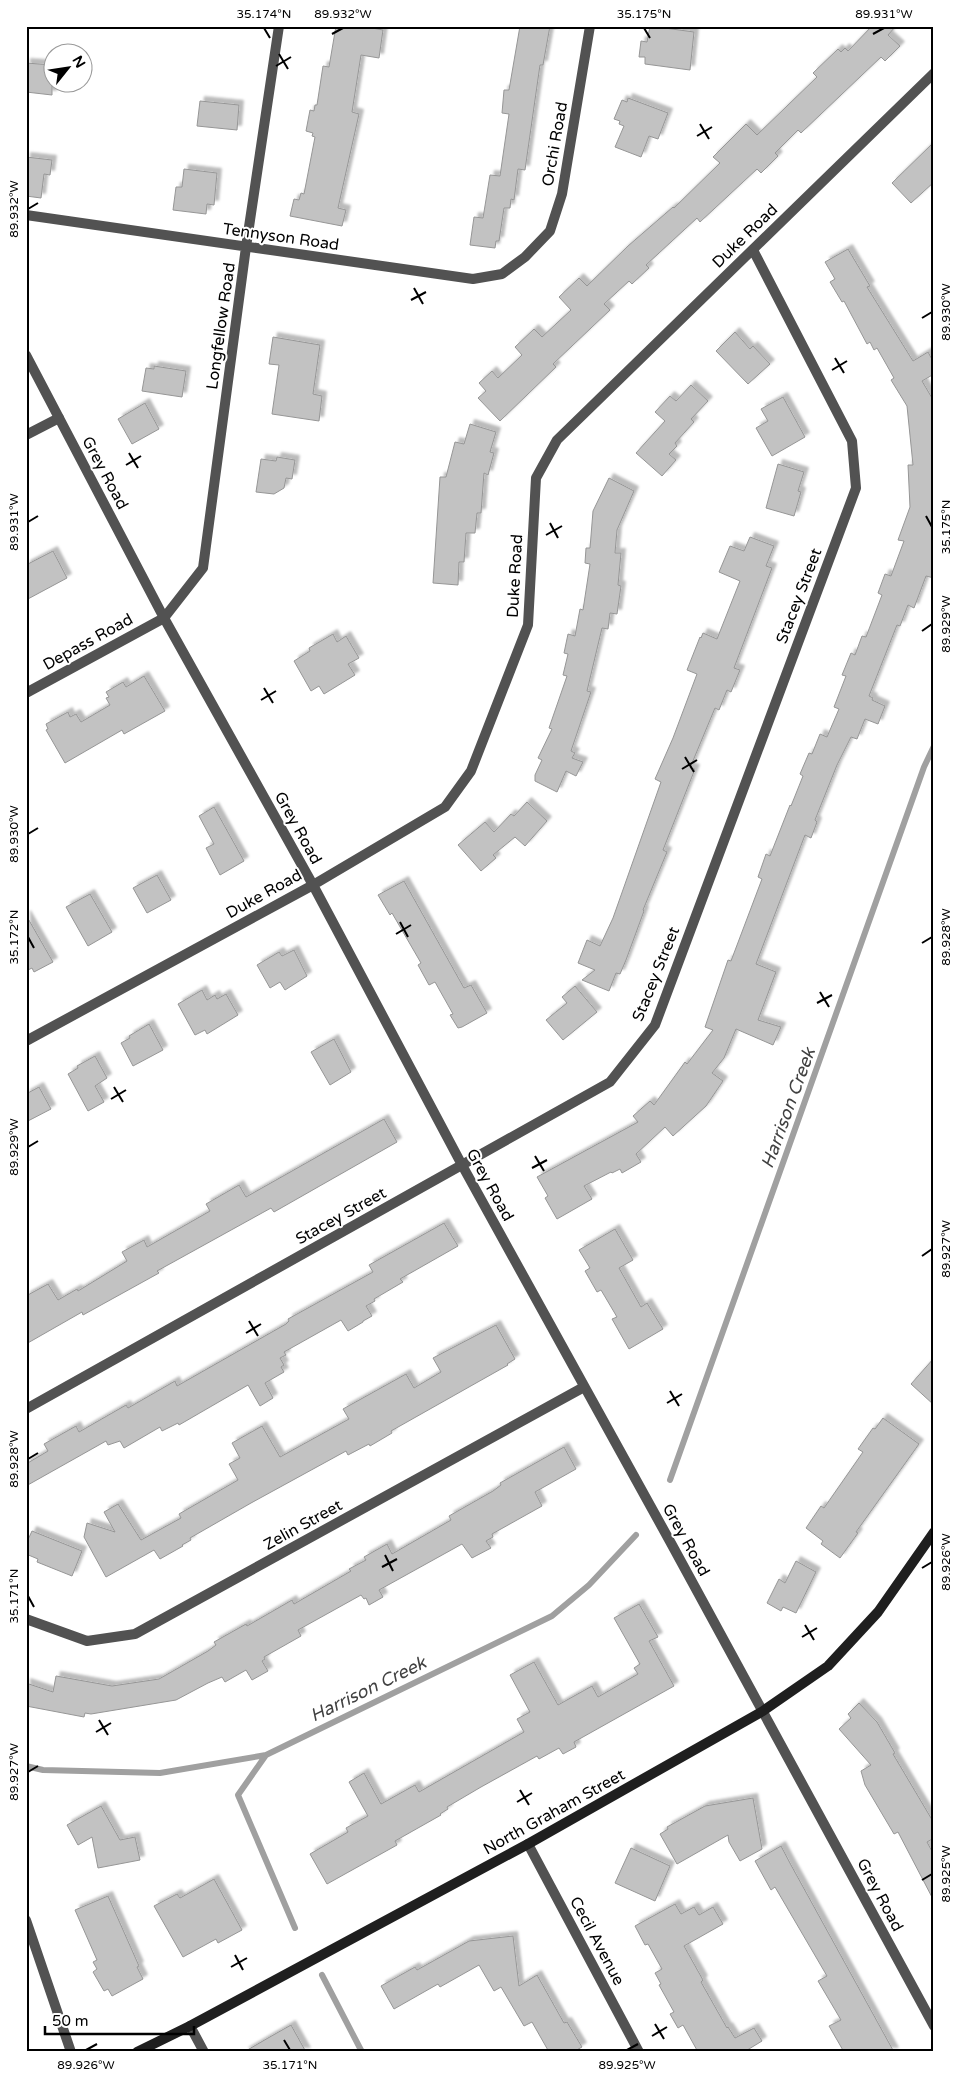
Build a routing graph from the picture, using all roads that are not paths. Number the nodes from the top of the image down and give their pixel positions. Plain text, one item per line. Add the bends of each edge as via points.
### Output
1 (279, 26) edge
2 (590, 26) edge
3 (934, 73) edge
4 (26, 215) edge
5 (246, 247) junction
6 (753, 250) junction
7 (525, 257) joint
8 (26, 355) edge
9 (59, 418) junction
10 (26, 434) edge
11 (164, 618) junction
12 (26, 693) edge
13 (313, 885) junction
14 (26, 1040) edge
15 (462, 1166) junction
16 (584, 1388) junction
17 (26, 1410) edge
18 (934, 1532) edge
19 (26, 1619) edge
20 (763, 1711) junction
21 (528, 1844) junction
22 (26, 1920) edge
23 (190, 2026) junction
24 (934, 2026) edge
25 (71, 2052) edge
26 (137, 2052) edge
27 (204, 2052) edge
28 (638, 2052) edge

1 - 5 street, Longfellow Road
2 - 7 street, Orchi Road via 562,194 550,232
3 - 6 street, Duke Road
4 - 5 street, Tennyson Road
5 - 7 street, Tennyson Road via 473,279 502,274
5 - 11 street, Longfellow Road via 203,568
6 - 13 street, Duke Road via 557,440 536,478 528,625 471,771 445,806
6 - 15 street, Stacey Street via 852,441 856,488 655,1025 610,1082
8 - 9 street, Grey Road
9 - 10 street
9 - 11 street, Grey Road
11 - 12 street, Depass Road
11 - 13 street, Grey Road
13 - 14 street, Duke Road
13 - 15 street, Grey Road
15 - 16 street, Grey Road
15 - 17 street, Stacey Street
16 - 19 street, Zelin Street via 135,1634 87,1641
16 - 20 street, Grey Road
18 - 20 main road, North Graham Street via 878,1612 828,1666
20 - 21 main road, North Graham Street
20 - 24 street, Grey Road
21 - 23 main road, North Graham Street
21 - 28 street, Cecil Avenue
22 - 25 street
23 - 26 main road, North Graham Street
23 - 27 street

